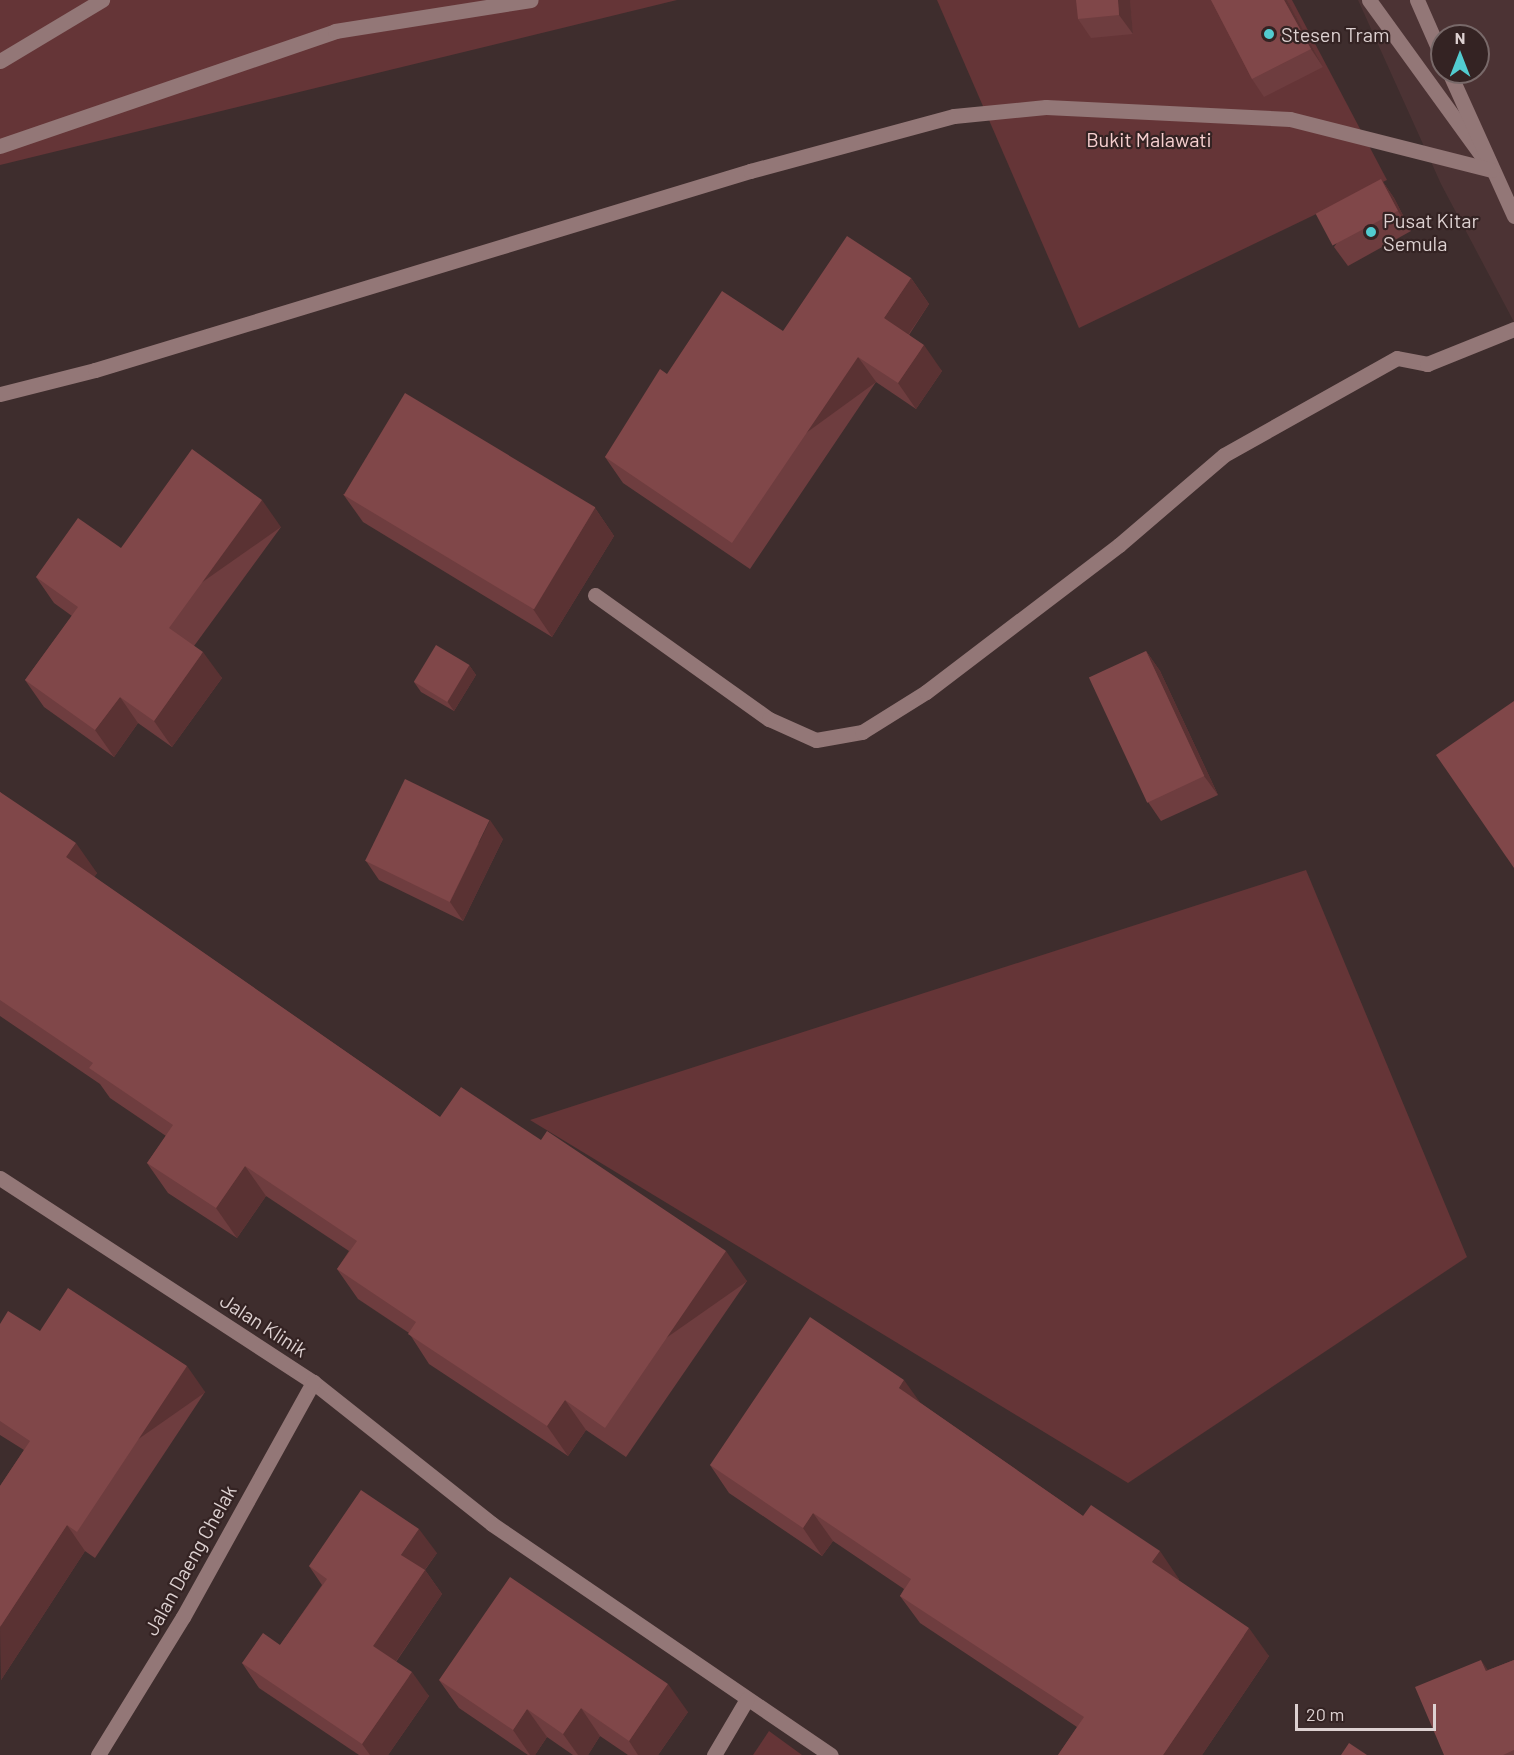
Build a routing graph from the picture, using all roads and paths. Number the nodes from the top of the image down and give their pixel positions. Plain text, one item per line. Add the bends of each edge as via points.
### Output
1 (102, 0) edge
2 (531, 0) edge
3 (1369, 0) edge
4 (1417, 0) edge
5 (1430, 30) edge
6 (0, 61) edge
7 (1454, 84) edge
8 (0, 146) edge
9 (1492, 170) junction
10 (1514, 216) edge
11 (1514, 329) edge
12 (0, 394) edge
13 (595, 595) dead end
14 (0, 1178) edge
15 (313, 1382) junction
16 (747, 1699) junction
17 (98, 1755) edge
18 (714, 1755) edge
19 (831, 1755) edge

1 - 6 street
2 - 8 street via 335,31
3 - 9 street
4 - 5 street
7 - 9 street
9 - 10 street
9 - 12 street via 1290,119 1046,107 954,116 750,171 106,367
11 - 13 street via 1427,364 1397,358 1224,455 1101,559 926,692 862,732 816,740 769,719
14 - 15 street, Jalan Klinik
15 - 16 street, Jalan Klinik via 492,1524
15 - 17 street, Jalan Daeng Chelak via 183,1617
16 - 18 street
16 - 19 street, Jalan Klinik

